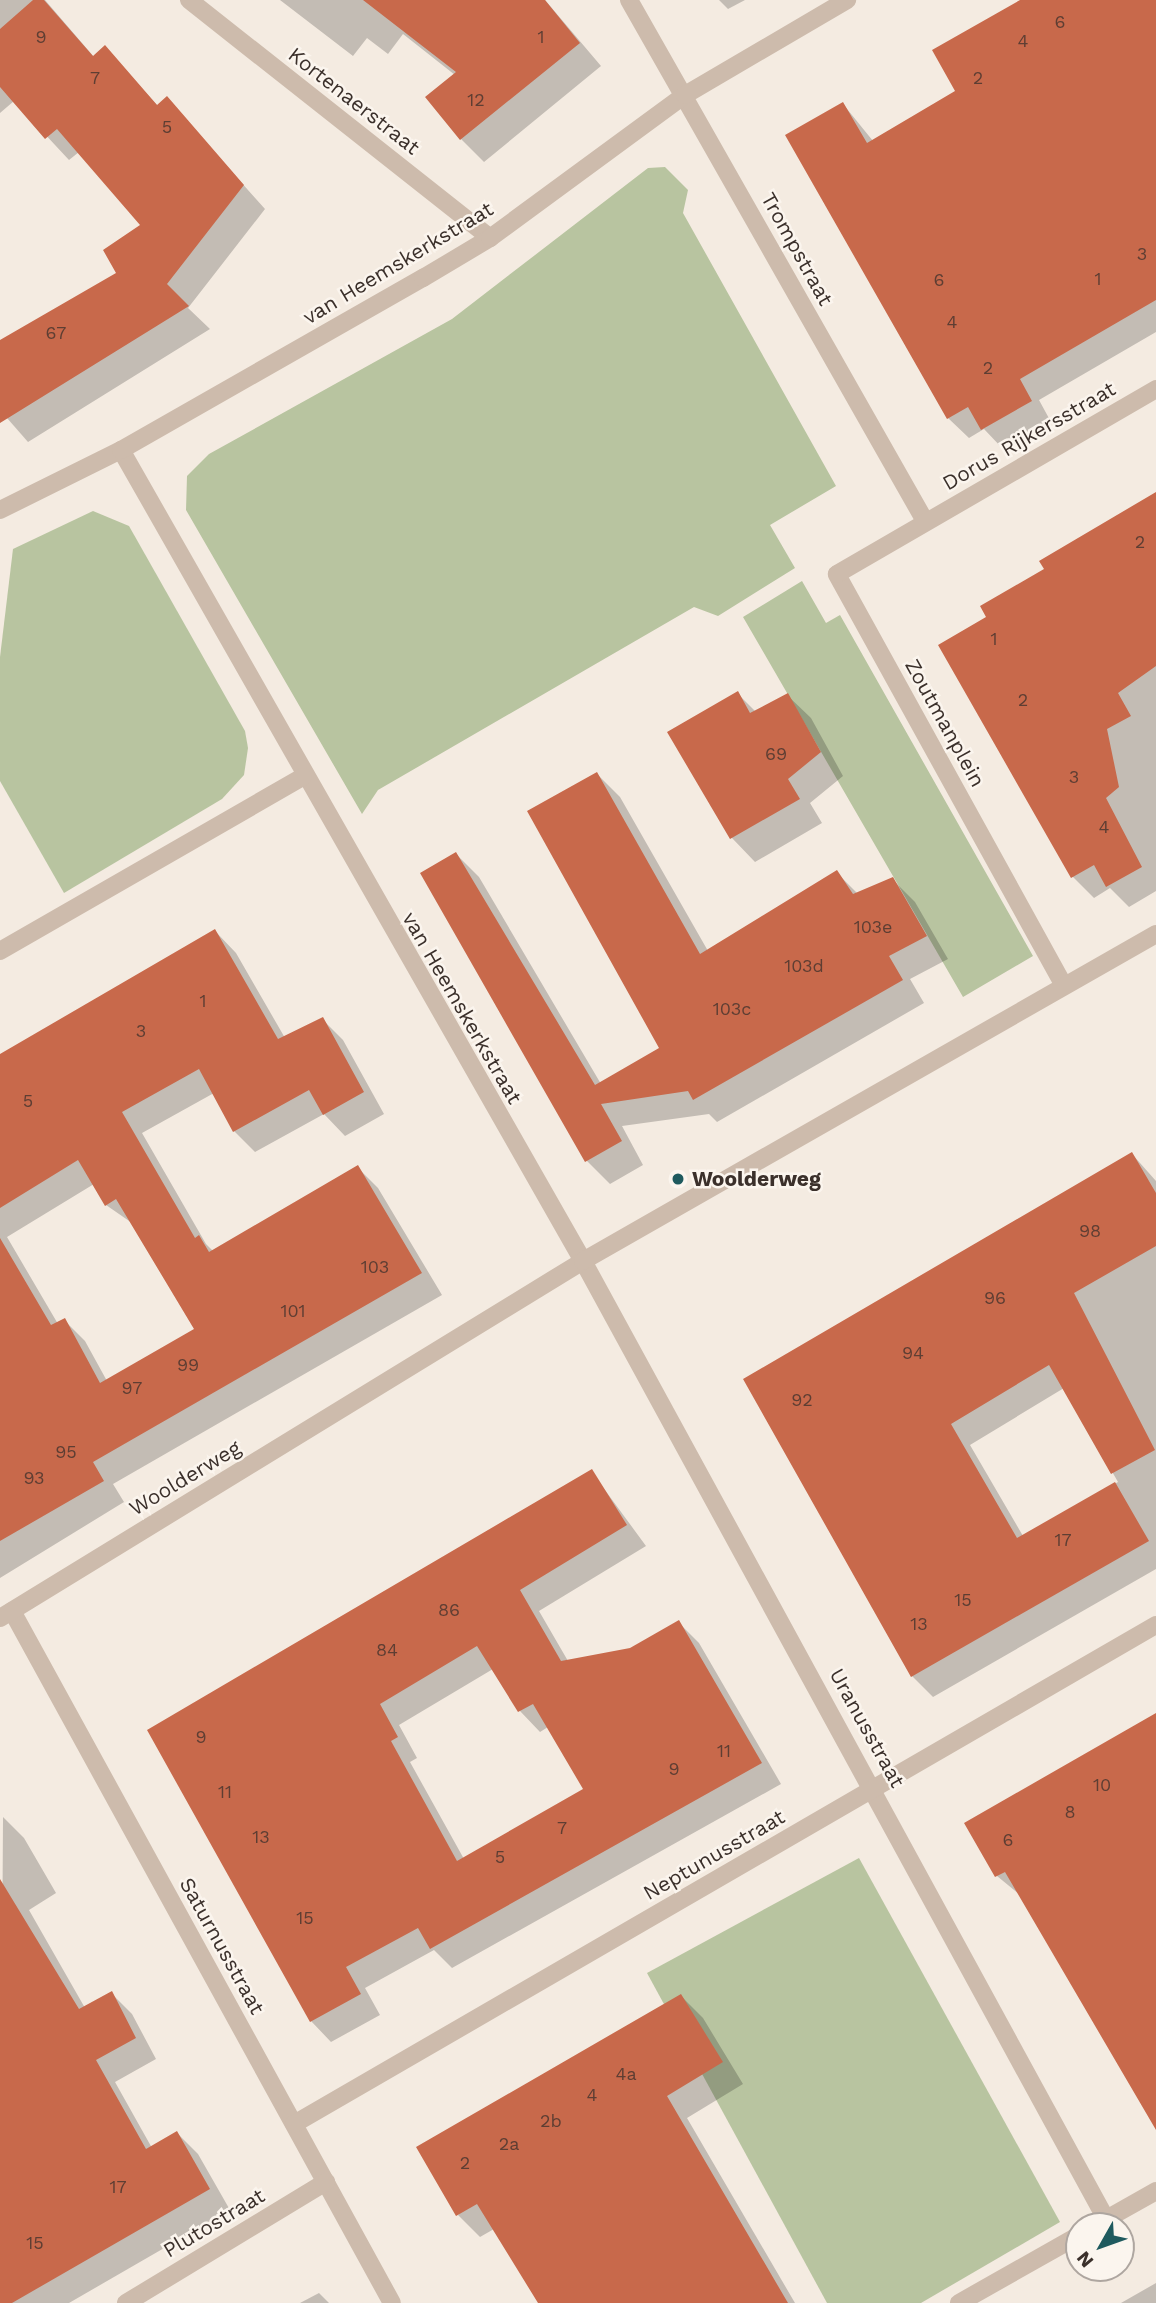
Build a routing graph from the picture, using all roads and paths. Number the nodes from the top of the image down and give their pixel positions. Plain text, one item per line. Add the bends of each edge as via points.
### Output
1 (189, 0) edge
2 (629, 0) edge
3 (847, 0) edge
4 (685, 95) junction
5 (490, 237) junction
6 (1156, 389) edge
7 (121, 450) junction
8 (0, 510) edge
9 (925, 522) junction
10 (302, 777) junction
11 (1156, 933) edge
12 (0, 951) edge
13 (1063, 984) junction
14 (583, 1261) junction
15 (6, 1615) edge
16 (1156, 1625) edge
17 (875, 1788) junction
18 (294, 2124) junction
19 (326, 2182) junction
20 (1156, 2190) edge
21 (1094, 2212) edge
22 (1119, 2212) edge
23 (1065, 2243) edge
24 (126, 2303) edge
25 (392, 2303) edge
26 (959, 2303) edge

1 - 5 street, Kortenaerstraat
2 - 4 street, Trompstraat
3 - 4 street, van Heemskerkstraat
4 - 5 street, van Heemskerkstraat
4 - 9 street, Trompstraat
5 - 7 street, van Heemskerkstraat
6 - 9 street, Dorus Rijkersstraat
7 - 8 street, van Heemskerkstraat
7 - 10 street, van Heemskerkstraat
9 - 13 street, Zoutmanplein via 837,574
10 - 12 street
10 - 14 street, van Heemskerkstraat
11 - 13 street, Woolderweg
13 - 14 street, Woolderweg
14 - 15 street, Woolderweg
14 - 17 street, Uranusstraat
15 - 18 street, Saturnusstraat
16 - 17 street, Neptunusstraat
17 - 18 street, Neptunusstraat
17 - 21 street, Uranusstraat
18 - 19 street, Saturnusstraat
19 - 24 street, Plutostraat
19 - 25 street, Saturnusstraat
20 - 22 street
23 - 26 street

